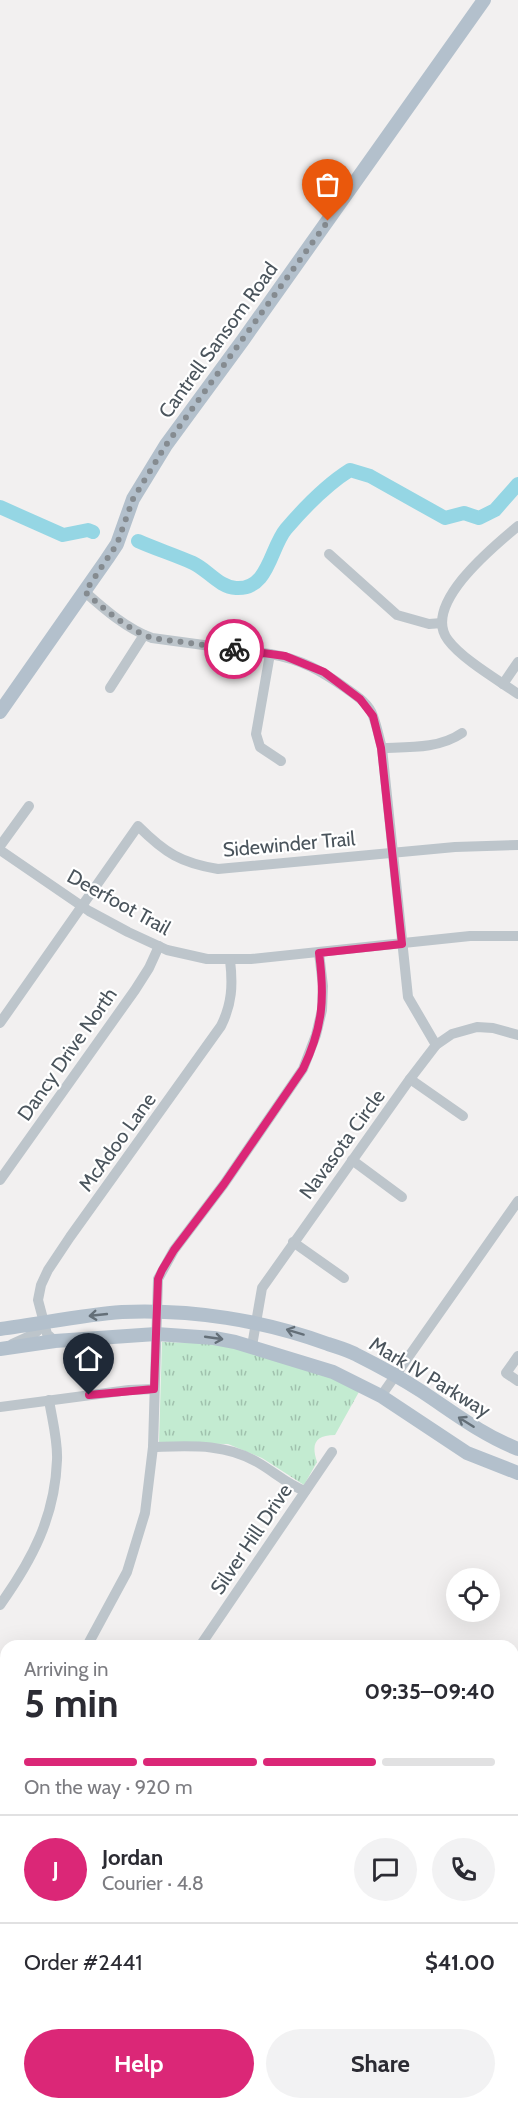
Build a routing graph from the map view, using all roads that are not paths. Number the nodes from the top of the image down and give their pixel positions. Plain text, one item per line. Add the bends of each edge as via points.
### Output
1 (484, 0) edge
2 (518, 526) edge
3 (329, 554) dead end
4 (85, 592) junction
5 (442, 623) junction
6 (144, 635) junction
7 (270, 654) junction
8 (518, 662) edge
9 (503, 684) junction
10 (110, 688) dead end
11 (518, 694) edge
12 (0, 712) edge
13 (462, 733) dead end
14 (381, 748) junction
15 (281, 761) dead end
16 (29, 806) dead end
17 (518, 845) edge
18 (0, 848) edge
19 (392, 853) junction
20 (83, 907) junction
21 (518, 936) edge
22 (402, 944) junction
23 (159, 946) junction
24 (319, 953) junction
25 (231, 960) junction
26 (0, 1023) edge
27 (518, 1035) edge
28 (436, 1045) junction
29 (410, 1079) junction
30 (463, 1116) dead end
31 (352, 1160) junction
32 (0, 1180) edge
33 (402, 1197) dead end
34 (518, 1201) edge
35 (293, 1242) junction
36 (344, 1278) dead end
37 (156, 1312) junction
38 (46, 1323) junction
39 (256, 1323) junction
40 (0, 1329) edge
41 (156, 1334) junction
42 (55, 1341) junction
43 (252, 1346) junction
44 (2, 1349) edge
45 (518, 1356) edge
46 (395, 1376) junction
47 (518, 1381) edge
48 (154, 1389) junction
49 (381, 1396) junction
50 (50, 1400) junction
51 (0, 1407) edge
52 (153, 1447) junction
53 (518, 1449) edge
54 (332, 1452) dead end
55 (518, 1473) edge
56 (305, 1491) junction
57 (0, 1605) edge
58 (90, 1640) edge
59 (204, 1640) edge

1 - 4 main road, Cantrell Sansom Road via 166,445 133,499 117,544
2 - 5 street via 469,571 445,606
3 - 5 street via 397,615 429,624
4 - 6 street
4 - 12 main road, Cantrell Sansom Road
5 - 9 street via 447,638 459,651
6 - 7 street
6 - 10 street
7 - 14 street via 324,672 360,699 373,716
7 - 15 street via 256,734 260,747
8 - 9 street
9 - 11 street
13 - 14 street via 453,740 418,747
14 - 19 street
16 - 18 street
17 - 19 street, Sidewinder Trail
18 - 20 street, Deerfoot Trail
19 - 20 street, Sidewinder Trail via 218,869 182,860 160,848 138,826
19 - 22 street
20 - 23 street, Deerfoot Trail
20 - 26 street
21 - 22 street, Deerfoot Trail via 470,936
22 - 24 street, Deerfoot Trail
22 - 28 street via 408,997
23 - 25 street, Deerfoot Trail via 207,959
23 - 32 street, Dancy Drive North via 135,990
24 - 25 street, Deerfoot Trail
24 - 37 street via 322,1010 310,1054 162,1270
25 - 38 street, McAdoo Lane via 233,987 221,1026 48,1270 38,1300
27 - 28 street, Navasota Circle via 477,1027 452,1034
28 - 29 street, Navasota Circle
29 - 30 street
29 - 31 street, Navasota Circle
31 - 33 street
31 - 35 street, Navasota Circle
34 - 46 street
35 - 36 street
35 - 39 street, Navasota Circle via 262,1288
37 -> 38 main road, Mark IV Parkway via 122,1312
37 - 39 main road, Mark IV Parkway
37 - 41 street
38 - 40 main road, Mark IV Parkway
38 - 42 street, McAdoo Lane via 47,1334
38 - 44 street via 34,1334
39 - 43 street, Navasota Circle
46 -> 39 main road, Mark IV Parkway via 355,1354 292,1330
41 - 42 main road
41 -> 43 main road via 214,1338
41 - 48 street
42 - 44 main road
43 - 49 main road via 333,1372
45 - 47 street via 506,1373
46 - 49 street
53 -> 46 main road, Mark IV Parkway via 496,1440
48 - 50 street
48 - 52 street
49 - 55 main road via 468,1453
50 - 51 street
50 - 57 street via 57,1459 52,1501 36,1548
52 - 56 street via 202,1446 240,1453
52 - 58 street via 145,1513 127,1572
54 - 56 street, Silver Hill Drive
56 - 59 street, Silver Hill Drive

